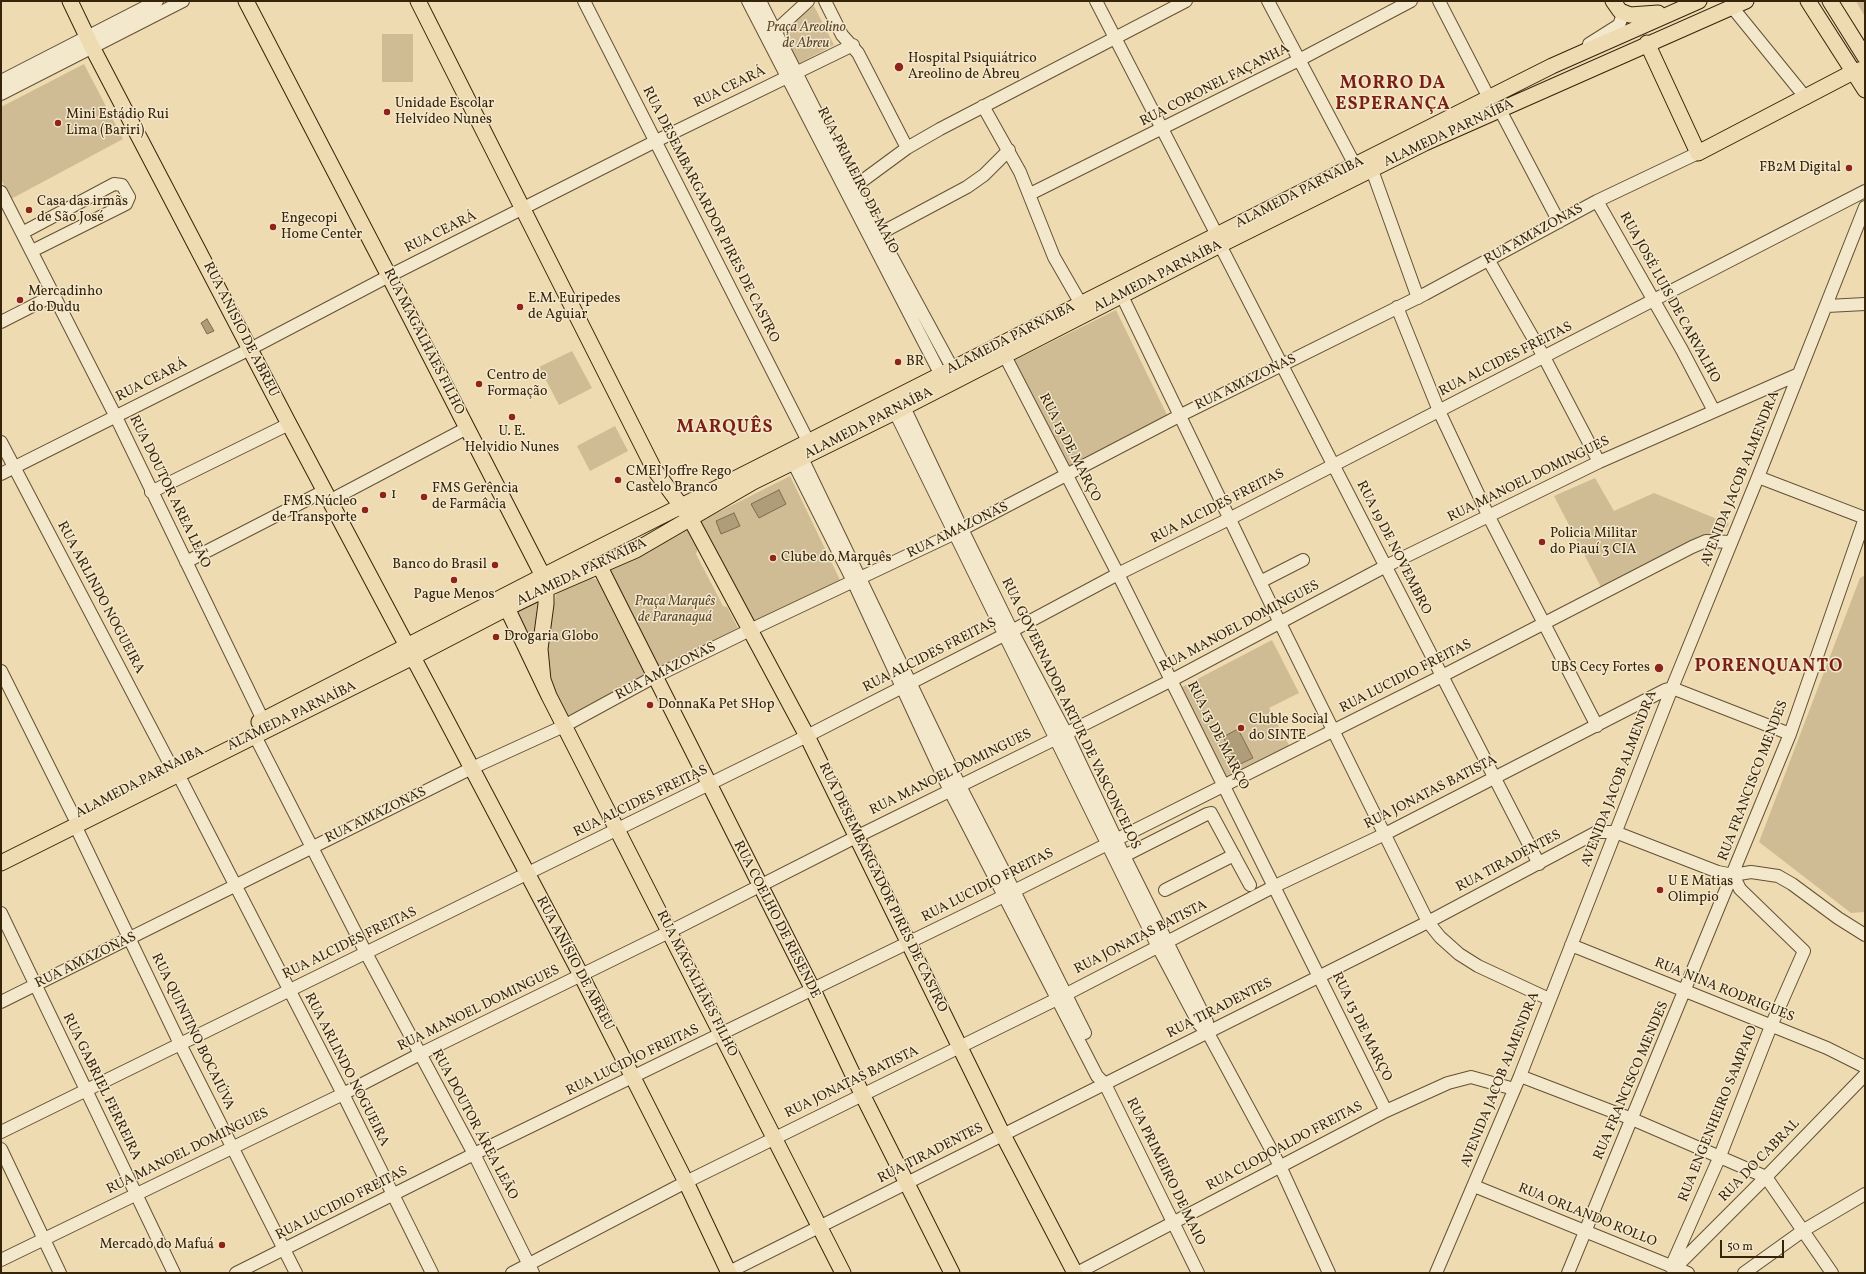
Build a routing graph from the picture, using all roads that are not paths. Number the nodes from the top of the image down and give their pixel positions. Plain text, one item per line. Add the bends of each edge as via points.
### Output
1 (70, 1) edge
2 (157, 1) edge
3 (183, 1) edge
4 (246, 1) edge
5 (418, 1) edge
6 (584, 1) edge
7 (748, 1) edge
8 (760, 1) edge
9 (808, 1) edge
10 (825, 1) edge
11 (1096, 1) edge
12 (1186, 1) edge
13 (1268, 1) edge
14 (1411, 1) edge
15 (1439, 1) edge
16 (1699, 1) edge
17 (1746, 1) edge
18 (1808, 1) edge
19 (1830, 1) edge
20 (1617, 6) edge
21 (1732, 7) junction
22 (1677, 10) junction
23 (771, 34) junction
24 (1114, 38) junction
25 (90, 42) junction
26 (1647, 43) junction
27 (853, 45) junction
28 (1865, 57) edge
29 (1299, 60) junction
30 (1552, 66) junction
31 (1859, 70) edge
32 (792, 75) junction
33 (1, 81) edge
34 (1865, 90) edge
35 (1, 94) edge
36 (1489, 98) junction
37 (1806, 98) junction
38 (983, 106) junction
39 (1500, 110) junction
40 (1162, 129) junction
41 (656, 141) junction
42 (907, 148) junction
43 (1009, 150) junction
44 (1698, 153) junction
45 (1355, 165) junction
46 (1372, 170) junction
47 (854, 187) junction
48 (1865, 191) edge
49 (1, 192) edge
50 (1030, 194) junction
51 (1597, 201) junction
52 (1865, 206) edge
53 (524, 209) junction
54 (1559, 222) junction
55 (22, 233) junction
56 (879, 234) junction
57 (1219, 240) junction
58 (32, 251) junction
59 (1489, 261) junction
60 (389, 276) junction
61 (54, 295) junction
62 (1122, 296) junction
63 (1418, 298) junction
64 (1653, 302) junction
65 (1081, 304) junction
66 (1865, 304) edge
67 (1827, 306) junction
68 (1397, 307) junction
69 (1, 322) edge
70 (250, 349) junction
71 (1005, 356) junction
72 (1544, 357) junction
73 (1282, 365) junction
74 (1799, 374) junction
75 (950, 377) junction
76 (1764, 389) junction
77 (1790, 395) junction
78 (899, 410) junction
79 (1439, 411) junction
80 (1714, 411) junction
81 (1181, 415) junction
82 (116, 416) junction
83 (289, 424) junction
84 (467, 428) junction
85 (1, 442) edge
86 (809, 443) junction
87 (798, 460) junction
88 (1599, 462) junction
89 (1334, 465) junction
90 (14, 467) junction
91 (1, 474) edge
92 (1066, 476) junction
93 (1758, 477) junction
94 (151, 492) junction
95 (327, 496) junction
96 (686, 512) junction
97 (1489, 517) junction
98 (1865, 518) edge
99 (1229, 519) junction
100 (958, 531) junction
101 (1732, 542) junction
102 (1302, 560) dead end
103 (186, 562) junction
104 (1386, 566) junction
105 (600, 567) junction
106 (1118, 574) junction
107 (857, 580) junction
108 (1260, 582) junction
109 (544, 583) junction
110 (507, 608) junction
111 (1280, 623) junction
112 (1545, 623) junction
113 (750, 630) junction
114 (1008, 633) junction
115 (410, 652) junction
116 (1, 672) edge
117 (1442, 676) junction
118 (654, 677) junction
119 (1172, 680) junction
120 (906, 685) junction
121 (1672, 688) junction
122 (549, 696) junction
123 (263, 720) junction
124 (564, 726) junction
125 (1597, 726) junction
126 (1334, 730) junction
127 (1790, 734) junction
128 (255, 736) junction
129 (807, 736) junction
130 (1061, 736) junction
131 (472, 768) junction
132 (175, 771) junction
133 (1495, 778) junction
134 (709, 785) junction
135 (1224, 785) junction
136 (955, 788) junction
137 (75, 821) junction
138 (618, 830) junction
139 (1615, 832) junction
140 (1385, 834) junction
141 (856, 837) junction
142 (1112, 841) junction
143 (313, 848) junction
144 (1, 851) edge
145 (1234, 855) junction
146 (1124, 856) junction
147 (1, 863) edge
148 (1539, 864) junction
149 (528, 875) junction
150 (1733, 875) junction
151 (1250, 885) dead end
152 (236, 886) junction
153 (1275, 886) junction
154 (759, 887) junction
155 (1165, 890) dead end
156 (1009, 893) junction
157 (1, 913) edge
158 (1428, 922) junction
159 (1862, 929) edge
160 (669, 932) junction
161 (130, 940) junction
162 (908, 943) junction
163 (1163, 944) junction
164 (1571, 945) junction
165 (366, 953) junction
166 (581, 975) junction
167 (1319, 976) junction
168 (35, 986) junction
169 (812, 990) junction
170 (288, 991) junction
171 (1685, 992) junction
172 (1061, 997) junction
173 (1549, 999) junction
174 (1, 1002) edge
175 (1771, 1026) junction
176 (1208, 1033) junction
177 (721, 1034) junction
178 (180, 1044) junction
179 (960, 1046) junction
180 (420, 1054) junction
181 (1865, 1068) edge
182 (1865, 1075) edge
183 (1520, 1076) junction
184 (633, 1078) junction
185 (1105, 1084) junction
186 (1514, 1089) junction
187 (87, 1090) junction
188 (343, 1094) junction
189 (863, 1096) junction
190 (1386, 1111) junction
191 (1632, 1119) junction
192 (1, 1132) edge
193 (1003, 1135) junction
194 (773, 1139) junction
195 (233, 1147) junction
196 (1, 1149) edge
197 (474, 1154) junction
198 (1720, 1156) junction
199 (1280, 1166) junction
200 (1766, 1177) junction
201 (686, 1182) junction
202 (908, 1182) junction
203 (1474, 1186) junction
204 (135, 1194) junction
205 (1865, 1194) edge
206 (394, 1195) junction
207 (1174, 1222) junction
208 (820, 1227) junction
209 (1804, 1230) junction
210 (1585, 1232) junction
211 (44, 1239) junction
212 (285, 1249) junction
213 (1, 1260) edge
214 (1673, 1267) junction
215 (531, 1269) edge
216 (60, 1273) edge
217 (174, 1273) edge
218 (236, 1273) edge
219 (296, 1273) edge
220 (432, 1273) edge
221 (512, 1273) edge
222 (728, 1273) edge
223 (843, 1273) edge
224 (952, 1273) edge
225 (1076, 1273) edge
226 (1198, 1273) edge
227 (1329, 1273) edge
228 (1436, 1273) edge
229 (1568, 1273) edge
230 (1688, 1273) edge
231 (1744, 1273) edge
232 (1832, 1273) edge

1 - 25 main road, RUA ANISIO DE ABREU
2 - 25 street
3 - 25 street
4 - 60 main road, RUA MAGALHÃES FILHO
5 - 53 main road
6 - 41 street, RUA DESEMBARGARDOR PIRES DE CASTRO
7 - 23 street, RUA PRIMEIRO DE MAIO
8 - 23 street, RUA PRIMEIRO DE MAIO
9 - 23 street
10 - 27 street via 842,35
11 - 24 street, RUA 19 DE NOVEMBRO
12 - 24 street
13 - 29 street
14 - 29 street, RUA CORONEL FAÇANHA
15 - 36 street
16 - 22 main road, ALAMEDA PARNAIBA
17 - 21 main road, ALAMEDA PARNAÍBA
18 - 31 main road
19 - 28 main road
20 - 22 main road via 1637,15
20 - 30 street, ALAMEDA PARNAIBA via 1622,17 1619,25
21 - 26 main road, ALAMEDA PARNAÍBA
21 - 37 street
22 - 30 main road, ALAMEDA PARNAIBA
23 - 32 street, RUA PRIMEIRO DE MAIO
24 - 38 street
24 - 40 street, RUA 19 DE NOVEMBRO
25 - 33 street
25 - 35 street
25 - 70 main road, RUA ANISIO DE ABREU
26 - 39 main road, ALAMEDA PARNAÍBA
26 - 44 main road
27 - 32 street, RUA CEARÁ
27 - 42 street
29 - 40 street, RUA CORONEL FAÇANHA
29 - 45 street
30 - 36 main road, ALAMEDA PARNAIBA
31 - 34 main road
31 - 37 main road, RUA AMAZONAS
32 - 41 street, RUA CEARÁ
32 - 47 street, RUA PRIMEIRO DE MAIO
32 - 75 street, RUA PRIMEIRO DE MAIO
36 - 45 main road, ALAMEDA PARNAIBA
37 - 44 main road, RUA AMAZONAS
38 - 42 street
38 - 43 street
39 - 46 main road, ALAMEDA PARNAÍBA via 1461,126
39 - 54 street
40 - 50 street, RUA CORONEL FAÇANHA
40 - 57 street, RUA 19 DE NOVEMBRO
41 - 53 street, RUA CEARÁ
41 - 86 street, RUA DESEMBARGARDOR PIRES DE CASTRO
42 - 47 street
43 - 50 street
43 - 56 street via 968,187
44 - 51 street, RUA AMAZONAS
45 - 57 main road, ALAMEDA PARNAIBA
46 - 57 main road, ALAMEDA PARNAÍBA
46 - 63 street
47 - 56 street, RUA PRIMEIRO DE MAIO
48 - 64 street, RUA ALCIDES FREITAS
49 - 55 street, RUA DOUTOR AREA LEÃO
50 - 65 street via 1054,257
51 - 54 street, RUA AMAZONAS
51 - 64 street, RUA JOSÉ LUIS DE CARVALHO
52 - 67 street, AVENIDA JACOB ALMENDRA
53 - 60 street, RUA CEARÁ
53 - 96 main road via 654,469
54 - 59 street, RUA AMAZONAS
55 - 58 street, RUA DOUTOR AREA LEÃO
55 - 58 street via 114,184 122,185 129,197 126,204
56 - 75 street, RUA PRIMEIRO DE MAIO
57 - 62 main road, ALAMEDA PARNAÍBA
57 - 65 main road, ALAMEDA PARNAIBA
57 - 73 street, RUA 19 DE NOVEMBRO
58 - 61 street, RUA DOUTOR AREA LEÃO
59 - 63 street, RUA AMAZONAS
59 - 72 street
60 - 70 street, RUA CEARÁ
60 - 84 main road, RUA MAGALHÃES FILHO
61 - 69 street
61 - 82 street, RUA DOUTOR AREA LEÃO
62 - 71 main road, ALAMEDA PARNAÍBA
62 - 81 street
63 - 68 street, RUA AMAZONAS
64 - 72 street, RUA ALCIDES FREITAS
64 - 80 street, RUA JOSÉ LUIS DE CARVALHO
65 - 75 main road, ALAMEDA PARNAIBA
66 - 67 street
67 - 74 street, AVENIDA JACOB ALMENDRA
68 - 73 street, RUA AMAZONAS
68 - 79 street
70 - 82 street, RUA CEARÁ
70 - 83 main road, RUA ANISIO DE ABREU
71 - 75 main road, ALAMEDA PARNAÍBA
71 - 92 street, RUA 13 DE MARÇO
72 - 79 street, RUA ALCIDES FREITAS
72 - 88 street
73 - 81 street, RUA AMAZONAS
73 - 89 street, RUA 19 DE NOVEMBRO
74 - 76 street, RUA MANOEL DOMINGUES
74 - 77 street, AVENIDA JACOB ALMENDRA
75 - 78 main road, ALAMEDA PARNAÍBA
75 - 86 main road, ALAMEDA PARNAÍBA
76 - 77 street, RUA MANOEL DOMINGUES via 1782,389
76 - 80 street, RUA MANOEL DOMINGUES
77 - 93 street, AVENIDA JACOB ALMENDRA
78 - 87 main road, ALAMEDA PARNAÍBA
78 - 100 street, RUA GOVERNADOR ARTUR DE VASCONCELOS
79 - 89 street, RUA ALCIDES FREITAS
79 - 97 street
80 - 88 street, RUA MANOEL DOMINGUES
81 - 92 street, RUA AMAZONAS
81 - 99 street
82 - 90 street, RUA CEARÁ
82 - 94 street, RUA DOUTOR AREA LEÃO
83 - 94 street
83 - 95 main road, RUA ANISIO DE ABREU
84 - 95 street
84 - 109 main road, RUA MAGALHÃES FILHO
85 - 90 street, RUA ARLINDO NOGUEIRA
86 - 96 main road, ALAMEDA PARNAÍBA
87 - 96 main road, ALAMEDA PARNAÍBA
87 - 107 street, RUA PRIMEIRO DE MAIO
88 - 97 street, RUA MANOEL DOMINGUES
89 - 99 street, RUA ALCIDES FREITAS
89 - 104 street, RUA 19 DE NOVEMBRO
90 - 91 street, RUA CEARÁ
90 - 132 street, RUA ARLINDO NOGUEIRA
92 - 100 street, RUA AMAZONAS
92 - 106 street, RUA 13 DE MARÇO
93 - 98 street
93 - 101 street, AVENIDA JACOB ALMENDRA
94 - 103 street, RUA DOUTOR AREA LEÃO
95 - 103 street
95 - 115 main road, RUA ANISIO DE ABREU
96 - 105 main road, ALAMEDA PARNAÍBA via 636,550
96 - 109 main road, ALAMEDA PARNAÍBA
96 - 113 main road, RUA DESEMBARGADOR PIRES DE CASTRO
97 - 104 street, RUA MANOEL DOMINGUES
97 - 112 street
98 - 127 street, RUA FRANCISCO MENDES
99 - 106 street, RUA ALCIDES FREITAS
99 - 108 street
100 - 107 street, RUA AMAZONAS
100 - 114 street, RUA GOVERNADOR ARTUR DE VASCONCELOS
101 - 112 street, RUA LUCIDIO FREITAS via 1706,541 1692,547
101 - 121 street, AVENIDA JACOB ALMENDRA
102 - 108 street
103 - 123 street, RUA DOUTOR AREA LEÃO
104 - 111 street, RUA MANOEL DOMINGUES
104 - 117 street, RUA 19 DE NOVEMBRO
105 - 109 main road, ALAMEDA PARNAÍBA
105 - 118 main road, RUA COELHO DE RESENDE
106 - 114 street, RUA ALCIDES FREITAS
106 - 119 street, RUA 13 DE MARÇO
107 - 113 street, RUA AMAZONAS
107 - 120 street, RUA PRIMEIRO DE MAIO
108 - 111 street
109 - 110 main road, ALAMEDA PARNAÍBA
109 - 115 main road, ALAMEDA PARNAÍBA
109 - 122 main road, RUA MAGALHÃES FILHO via 546,604 540,649 543,680
110 - 115 main road, ALAMEDA PARNAÍBA
110 - 122 main road, RUA MAGALHÃES FILHO
111 - 119 street, RUA MANOEL DOMINGUES
111 - 126 street
112 - 117 street, RUA LUCIDIO FREITAS
112 - 125 street
113 - 118 street, RUA AMAZONAS
113 - 129 main road, RUA DESEMBARGADOR PIRES DE CASTRO
114 - 120 street, RUA ALCIDES FREITAS
114 - 130 street, RUA GOVERNADOR ARTUR DE VASCONCELOS
115 - 123 main road, ALAMEDA PARNAIBA
115 - 128 main road, ALAMEDA PARNAÍBA
115 - 131 main road, RUA ANÍSIO DE ABREU
116 - 137 street, RUA QUINTINO BOCAIÚVA
117 - 126 street, RUA LUCIDIO FREITAS
117 - 133 street, RUA 19 DE NOVEMBRO
118 - 124 street, RUA AMAZONAS
118 - 134 main road, RUA COELHO DE RESENDE
119 - 130 street, RUA MANOEL DOMINGUES
119 - 135 street, RUA 13 DE MARÇO
120 - 129 street, RUA ALCIDES FREITAS
120 - 136 street, RUA PRIMEIRO DE MAIO
121 - 125 street, RUA JONATAS BATISTA
121 - 127 street
121 - 139 street, AVENIDA JACOB ALMENDRA
122 - 124 main road, RUA MAGALHÃES FILHO
123 - 132 main road, ALAMEDA PARNAIBA
124 - 131 street, RUA AMAZONAS
124 - 138 main road, RUA MAGALHÃES FILHO
125 - 133 street, RUA JONATAS BATISTA
126 - 135 street, RUA LUCIDIO FREITAS
126 - 140 street
127 - 150 street, RUA FRANCISCO MENDES
128 - 132 main road, ALAMEDA PARNAÍBA
128 - 143 street, RUA DOUTOR ÁREA LEÃO
129 - 134 street, RUA ALCIDES FREITAS
129 - 141 main road, RUA DESEMBARGADOR PIRES DE CASTRO
130 - 136 street, RUA MANOEL DOMINGUES
130 - 142 street, RUA GOVERNADOR ARTUR DE VASCONCELOS
131 - 143 street, RUA AMAZONAS
131 - 149 main road, RUA ANÍSIO DE ABREU
132 - 137 main road, ALAMEDA PARNAÍBA
132 - 152 street, RUA ARLINDO NOGUEIRA
133 - 140 street, RUA JONATAS BATISTA
133 - 148 street, RUA 19 DE NOVEMBRO
134 - 138 street, RUA ALCIDES FREITAS
134 - 154 main road, RUA COELHO DE RESENDE
135 - 142 street, RUA LUCIDIO FREITAS
135 - 153 street, RUA 13 DE MARÇO
136 - 141 street, RUA MANOEL DOMINGUES
136 - 156 street, RUA PRIMEIRO DE MAIO
137 - 144 main road, ALAMEDA PARNAIBA
137 - 147 main road, ALAMEDA PARNAÍBA
137 - 161 street, RUA QUINTINO BOCAIÚVA
138 - 149 street, RUA ALCIDES FREITAS
138 - 160 main road, RUA MAGALHÃES FILHO
139 - 148 street, RUA TIRADENTES via 1597,832
139 - 150 street, RUA TIRADENTES via 1718,872
139 - 164 street, AVENIDA JACOB ALMENDRA
140 - 153 street, RUA JONATAS BATISTA
140 - 158 street
141 - 154 street, RUA MANOEL DOMINGUES
141 - 162 main road, RUA DESEMBARGADOR PIRES DE CASTRO
142 - 146 street, RUA GOVERNADOR ARTUR DE VASCONCELOS
142 - 156 street, RUA LUCIDIO FREITAS
142 - 163 street, RUA GOVERNADOR ARTUR DE VASCONCELOS
143 - 152 street, RUA AMAZONAS
143 - 165 street, RUA DOUTOR ÁREA LEÃO
145 - 146 street via 1210,813
145 - 151 street
145 - 155 street
146 - 163 street, RUA GOVERNADOR ARTUR DE VASCONCELOS
148 - 158 street, RUA TIRADENTES
149 - 165 street, RUA ALCIDES FREITAS
149 - 166 main road, RUA ANÍSIO DE ABREU
150 - 159 street via 1751,872 1778,876
150 - 171 street, RUA FRANCISCO MENDES
150 - 175 street, RUA ENGENHEIRO SAMPAIO via 1740,889 1804,951
152 - 161 street, RUA AMAZONAS
152 - 170 street, RUA ARLINDO NOGUEIRA
153 - 163 street, RUA JONATAS BATISTA
153 - 167 street, RUA 13 DE MARÇO
154 - 160 street, RUA MANOEL DOMINGUES
154 - 169 main road, RUA COELHO DE RESENDE
156 - 162 street, RUA LUCIDIO FREITAS
156 - 172 street, RUA PRIMEIRO DE MAIO
157 - 168 street, RUA GABRIEL FERREIRA
158 - 167 street, RUA TIRADENTES
158 - 173 street via 1449,946 1478,966
160 - 166 street, RUA MANOEL DOMINGUES
160 - 177 main road, RUA MAGALHÃES FILHO
161 - 168 street, RUA AMAZONAS
161 - 178 street, RUA QUINTINO BOCAIÚVA
162 - 169 street, RUA LUCIDIO FREITAS
162 - 179 main road, RUA DESEMBARGADOR PIRES DE CASTRO
163 - 172 street, RUA JONATAS BATISTA
163 - 176 street, RUA GOVERNADOR ARTUR DE VASCONCELOS via 1200,1024
164 - 171 street, RUA NINA RODRIGUES
164 - 173 street, AVENIDA JACOB ALMENDRA
165 - 170 street, RUA ALCIDES FREITAS
165 - 180 street, RUA DOUTOR ÁREA LEÃO
166 - 180 street, RUA MANOEL DOMINGUES
166 - 184 main road, RUA ANÍSIO DE ABREU
167 - 176 street, RUA TIRADENTES
167 - 190 street, RUA 13 DE MARÇO
168 - 174 street, RUA AMAZONAS
168 - 187 street, RUA GABRIEL FERREIRA
169 - 177 street, RUA LUCIDIO FREITAS
169 - 189 main road, RUA COELHO DE RESENDE
170 - 178 street, RUA ALCIDES FREITAS
170 - 188 street, RUA ARLINDO NOGUEIRA
171 - 175 street, RUA NINA RODRIGUES
171 - 191 street, RUA FRANCISCO MENDES
172 - 179 street, RUA JONATAS BATISTA
172 - 185 street, RUA PRIMEIRO DE MAIO via 1097,1076
173 - 183 street, AVENIDA JACOB ALMENDRA
175 - 181 street, RUA NINA RODRIGUES via 1827,1048
175 - 198 street, RUA ENGENHEIRO SAMPAIO
176 - 185 street, RUA TIRADENTES
176 - 199 street, RUA GOVERNADOR ARTUR DE VASCONCELOS
177 - 184 street, RUA LUCIDIO FREITAS
177 - 194 main road, RUA MAGALHÃES FILHO
178 - 187 street, RUA ALCIDES FREITAS
178 - 195 street, RUA QUINTINO BOCAIÚVA
179 - 189 street, RUA JONATAS BATISTA
179 - 193 main road, RUA DESEMBARGADOR PIRES DE CASTRO
180 - 188 street, RUA MANOEL DOMINGUES
180 - 197 street, RUA DOUTOR ÁREA LEÃO
182 - 200 street, RUA DO CABRAL
183 - 186 street, AVENIDA JACOB ALMENDRA
183 - 191 street
184 - 197 street, RUA LUCIDIO FREITAS
184 - 201 main road, RUA ANÍSIO DE ABREU
185 - 193 street, RUA TIRADENTES
185 - 207 street, RUA PRIMEIRO DE MAIO
186 - 190 street, RUA CLODOALDO FREITAS via 1478,1078 1463,1078 1448,1082
186 - 203 street, AVENIDA JACOB ALMENDRA
187 - 192 street, RUA ALCIDES FREITAS
187 - 204 street, RUA GABRIEL FERREIRA
188 - 195 street, RUA MANOEL DOMINGUES
188 - 206 street, RUA ARLINDO NOGUEIRA
189 - 194 street, RUA JONATAS BATISTA
189 - 202 main road, RUA COELHO DE RESENDE
190 - 199 street, RUA CLODOALDO FREITAS
191 - 198 street
191 - 210 street, RUA FRANCISCO MENDES
193 - 202 street, RUA TIRADENTES
193 - 225 main road, RUA DESEMBARGADOR PIRES DE CASTRO
194 - 201 street, RUA JONATAS BATISTA
194 - 208 main road, RUA MAGALHÃES FILHO
195 - 204 street, RUA MANOEL DOMINGUES
195 - 212 street, RUA QUINTINO BOCAIÚVA
196 - 211 street
197 - 206 street, RUA LUCIDIO FREITAS
197 - 215 street, RUA DOUTOR ÁREA LEÃO
198 - 200 street
198 - 214 street, RUA ENGENHEIRO SAMPAIO
199 - 207 street, RUA CLODOALDO FREITAS
199 - 227 street, RUA GOVERNADOR ARTUR DE VASCONCELOS
200 - 209 street
200 - 214 street, RUA DO CABRAL
201 - 215 street, RUA JONATAS BATISTA
201 - 222 main road, RUA ANÍSIO DE ABREU
202 - 208 street, RUA TIRADENTES
202 - 224 main road, RUA COELHO DE RESENDE
203 - 210 street, RUA ORLANDO ROLLO
203 - 228 street, AVENIDA JACOB ALMENDRA
204 - 211 street, RUA MANOEL DOMINGUES
204 - 217 street, RUA GABRIEL FERREIRA
205 - 209 street
206 - 212 street, RUA LUCIDIO FREITAS
206 - 220 street, RUA ARLINDO NOGUEIRA
207 - 225 street, RUA CLODOALDO FREITAS
207 - 226 street, RUA PRIMEIRO DE MAIO
208 - 222 street, RUA TIRADENTES
208 - 223 main road, RUA MAGALHÃES FILHO
209 - 231 street
209 - 232 street
210 - 214 street, RUA ORLANDO ROLLO
210 - 229 street, RUA FRANCISCO MENDES
211 - 213 street, RUA MANOEL DOMINGUES
211 - 216 street
212 - 218 street, RUA LUCIDIO FREITAS
212 - 219 street, RUA QUINTINO BOCAIÚVA
214 - 230 street, RUA ORLANDO ROLLO
215 - 221 street, RUA JONATAS BATISTA

